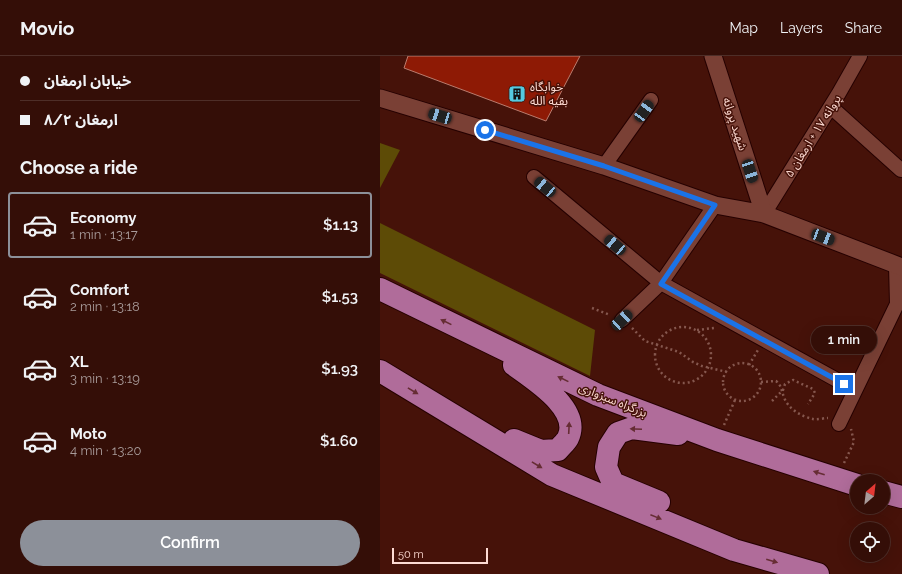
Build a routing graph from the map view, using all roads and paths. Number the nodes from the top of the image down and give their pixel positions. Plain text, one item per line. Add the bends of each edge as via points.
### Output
1 (713, 56) edge
2 (860, 56) edge
3 (380, 98) edge
4 (651, 100) dead end
5 (831, 107) junction
6 (604, 166) junction
7 (901, 170) edge
8 (534, 177) dead end
9 (715, 205) junction
10 (764, 214) junction
11 (899, 266) edge
12 (661, 284) junction
13 (380, 289) edge
14 (899, 307) edge
15 (592, 308) dead end
16 (622, 320) junction
17 (474, 335) junction
18 (657, 346) junction
19 (708, 368) junction
20 (380, 371) edge
21 (727, 372) junction
22 (761, 382) junction
23 (783, 390) junction
24 (855, 390) junction
25 (735, 400) junction
26 (772, 401) dead end
27 (808, 404) dead end
28 (453, 415) junction
29 (840, 422) junction
30 (716, 440) junction
31 (837, 479) junction
32 (850, 484) edge
33 (890, 494) edge
34 (902, 497) edge
35 (745, 553) junction
36 (818, 574) edge

1 - 10 street, شهید پروانه
2 - 5 street, پروانه ۱۷ + ارمغان ۵
3 - 6 street
4 - 6 street
5 - 7 street
5 - 10 street, پروانه ۱۷ + ارمغان ۵
6 - 9 street
8 - 12 street
9 - 10 street
9 - 12 street
10 - 11 street
11 - 14 street
12 - 16 street
12 - 24 street
17 -> 13 highway, بزرگراه سبزواری
14 - 24 street
15 - 16 path
16 - 18 path via 645,341
28 -> 17 highway via 541,451 558,450 568,438 570,422 565,408 549,392
30 -> 17 highway, بزرگراه سبزواری via 598,395
18 - 19 path via 679,352 692,362
18 - 19 path via 656,362 670,379 691,382 698,379
18 - 19 path via 663,335 676,328 697,330 708,340 711,361
19 - 21 path
20 -> 28 highway
21 - 22 path via 734,365 749,365 759,374
21 - 25 path via 723,383 725,390
22 - 23 path via 776,381
22 - 25 path via 760,389 750,399
23 - 26 path
23 - 27 path via 785,384 793,380 807,386 815,393
23 - 29 path via 784,398 799,414 813,420 830,418
24 - 29 street
25 - 30 path
28 -> 35 highway via 552,475
29 - 31 path via 851,430 854,442
31 -> 30 highway, بزرگراه سبزواری
30 -> 35 highway via 632,428 618,433 608,447 606,467 613,483 680,511
31 - 32 highway, بزرگراه سبزواری
33 - 34 highway
35 -> 36 highway

